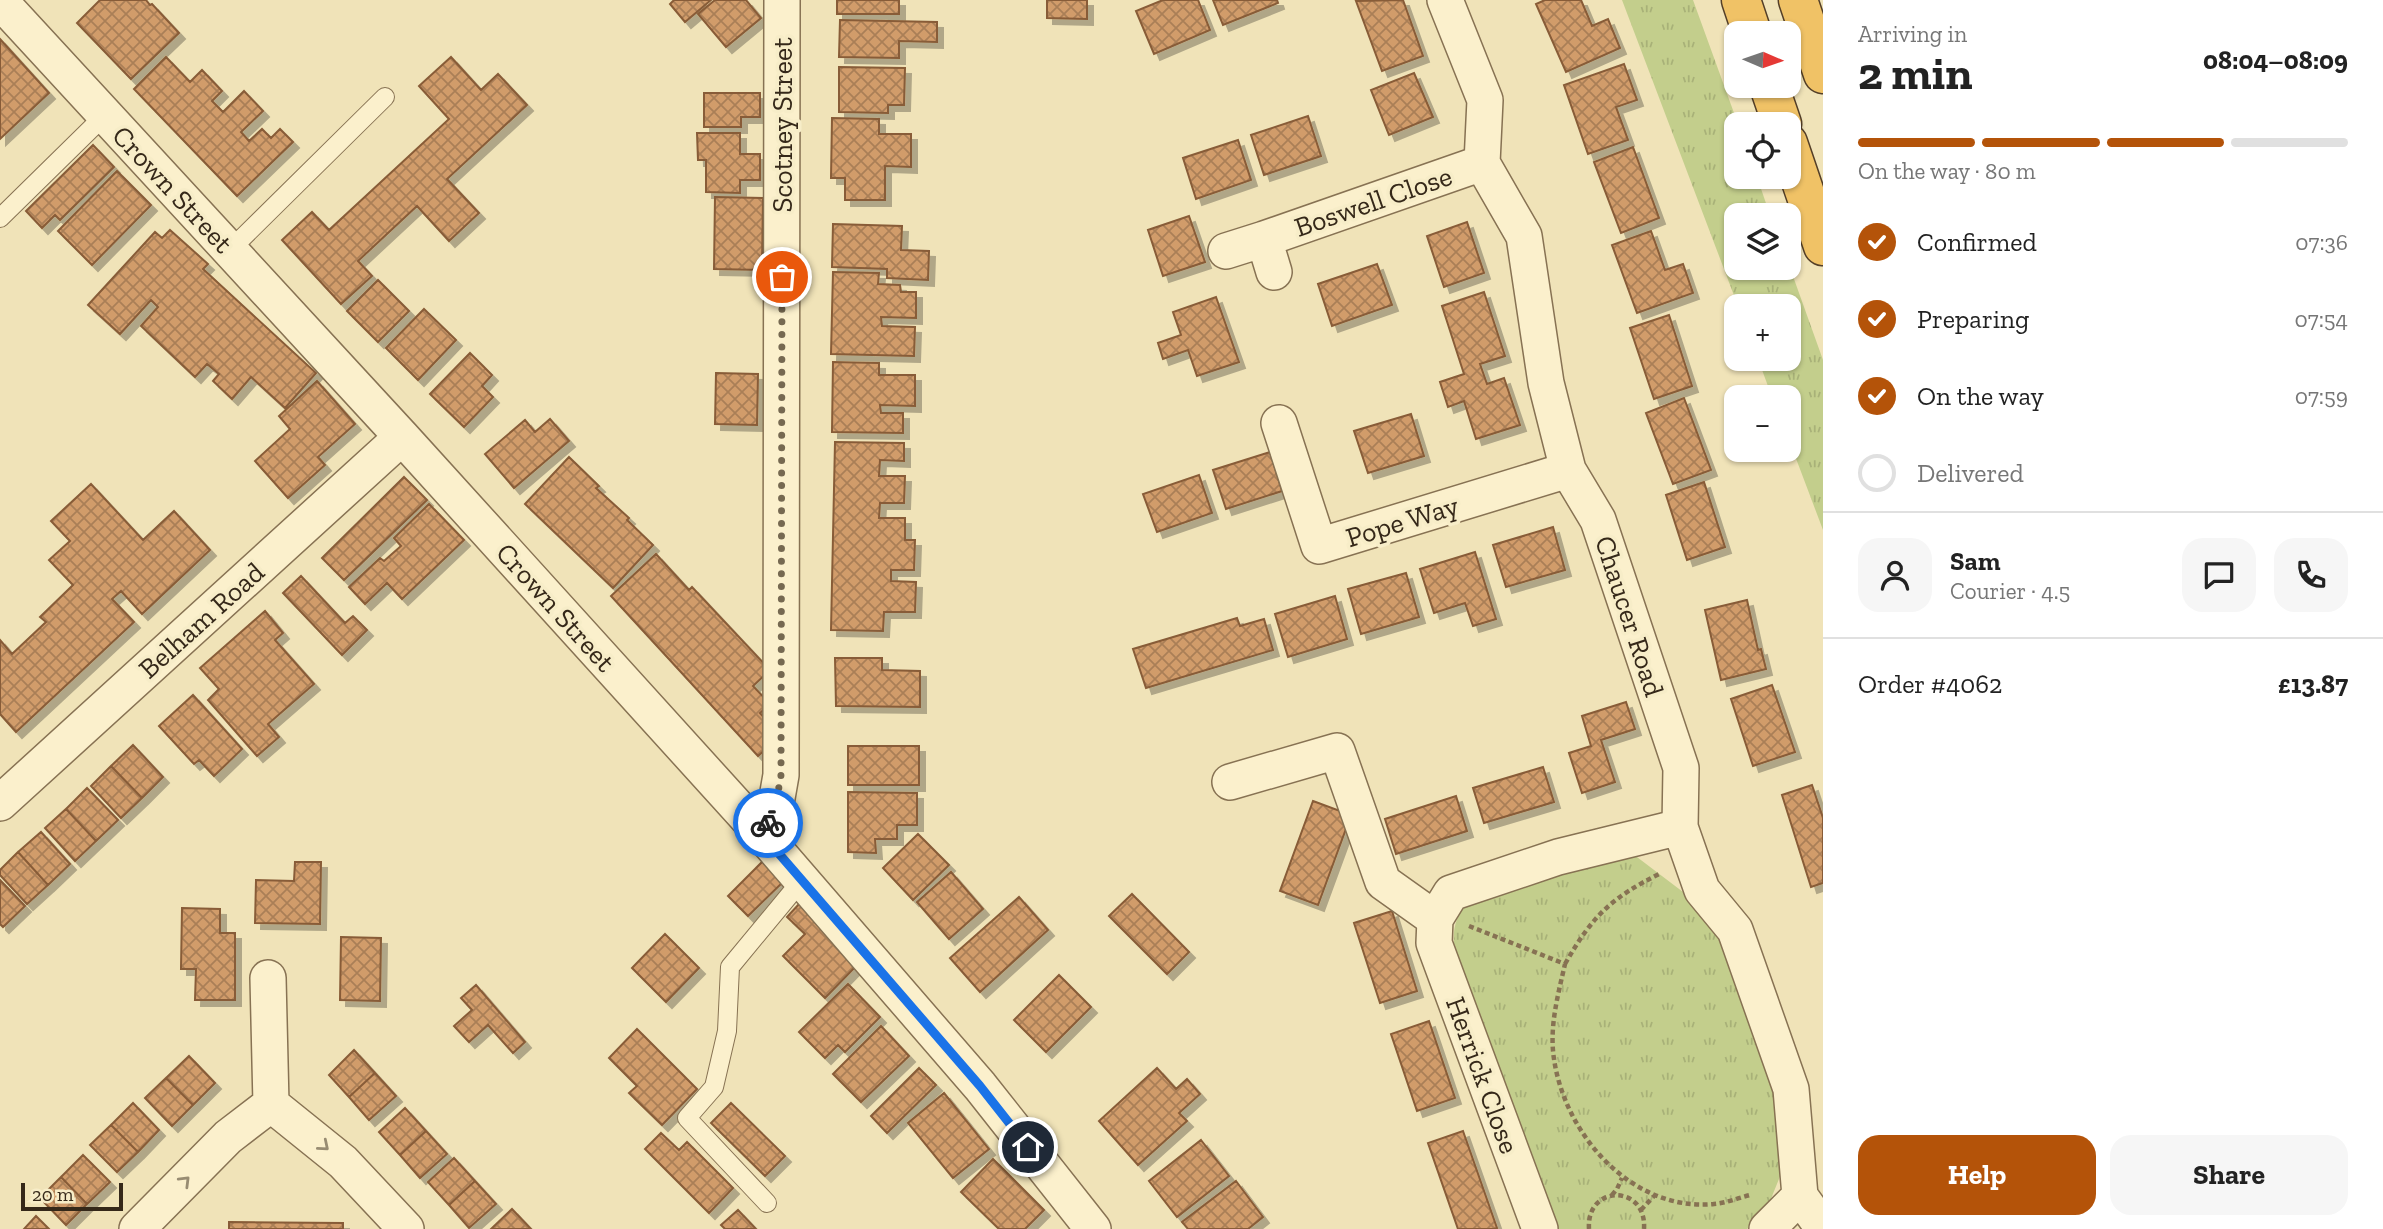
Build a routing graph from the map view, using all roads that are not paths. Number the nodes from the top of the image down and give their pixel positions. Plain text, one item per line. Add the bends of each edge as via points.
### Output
1 (782, 0) edge
2 (1445, 0) edge
3 (1741, 0) edge
4 (1798, 0) edge
5 (0, 1) edge
6 (1748, 21) edge
7 (1823, 74) edge
8 (385, 97) dead end
9 (104, 115) junction
10 (1482, 163) junction
11 (1801, 181) edge
12 (0, 218) edge
13 (1264, 239) junction
14 (1823, 246) edge
15 (230, 250) junction
16 (1226, 251) dead end
17 (1274, 272) dead end
18 (1279, 422) dead end
19 (402, 437) junction
20 (1568, 470) junction
21 (1230, 782) dead end
22 (0, 803) edge
23 (761, 833) junction
24 (1685, 843) junction
25 (802, 880) junction
26 (1436, 916) junction
27 (268, 978) dead end
28 (271, 1104) junction
29 (767, 1203) dead end
30 (1783, 1213) edge
31 (1823, 1228) edge
32 (137, 1229) edge
33 (406, 1229) edge
34 (1093, 1229) edge
35 (1540, 1229) edge

1 - 23 street, Scotney Street via 781,775 774,816
2 - 10 street via 1485,100
3 - 6 highway
4 - 7 highway
5 - 9 street, Crown Street
8 - 15 lane
9 - 12 lane
9 - 15 street, Crown Street
10 - 13 street, Boswell Close
10 - 20 street, Chaucer Road via 1524,236 1546,383
11 - 14 highway
13 - 16 street, Boswell Close
13 - 17 street, Boswell Close
15 - 19 street, Crown Street
18 - 20 street, Pope Way via 1319,546
19 - 22 street, Belham Road
19 - 23 street, Crown Street
20 - 24 street, Chaucer Road via 1598,520 1681,768
21 - 26 street via 1337,751 1383,882
23 - 25 street, Crown Street
24 - 26 street via 1558,857 1451,893
24 - 30 street, Chaucer Road via 1702,890 1735,930 1791,1089
25 - 29 lane via 730,967 727,1031 714,1087 687,1118
25 - 34 street, Crown Street via 980,1086
26 - 35 street, Herrick Close via 1434,943
27 - 28 street
32 -> 28 street via 228,1138
28 -> 33 street via 343,1162
30 - 31 street

